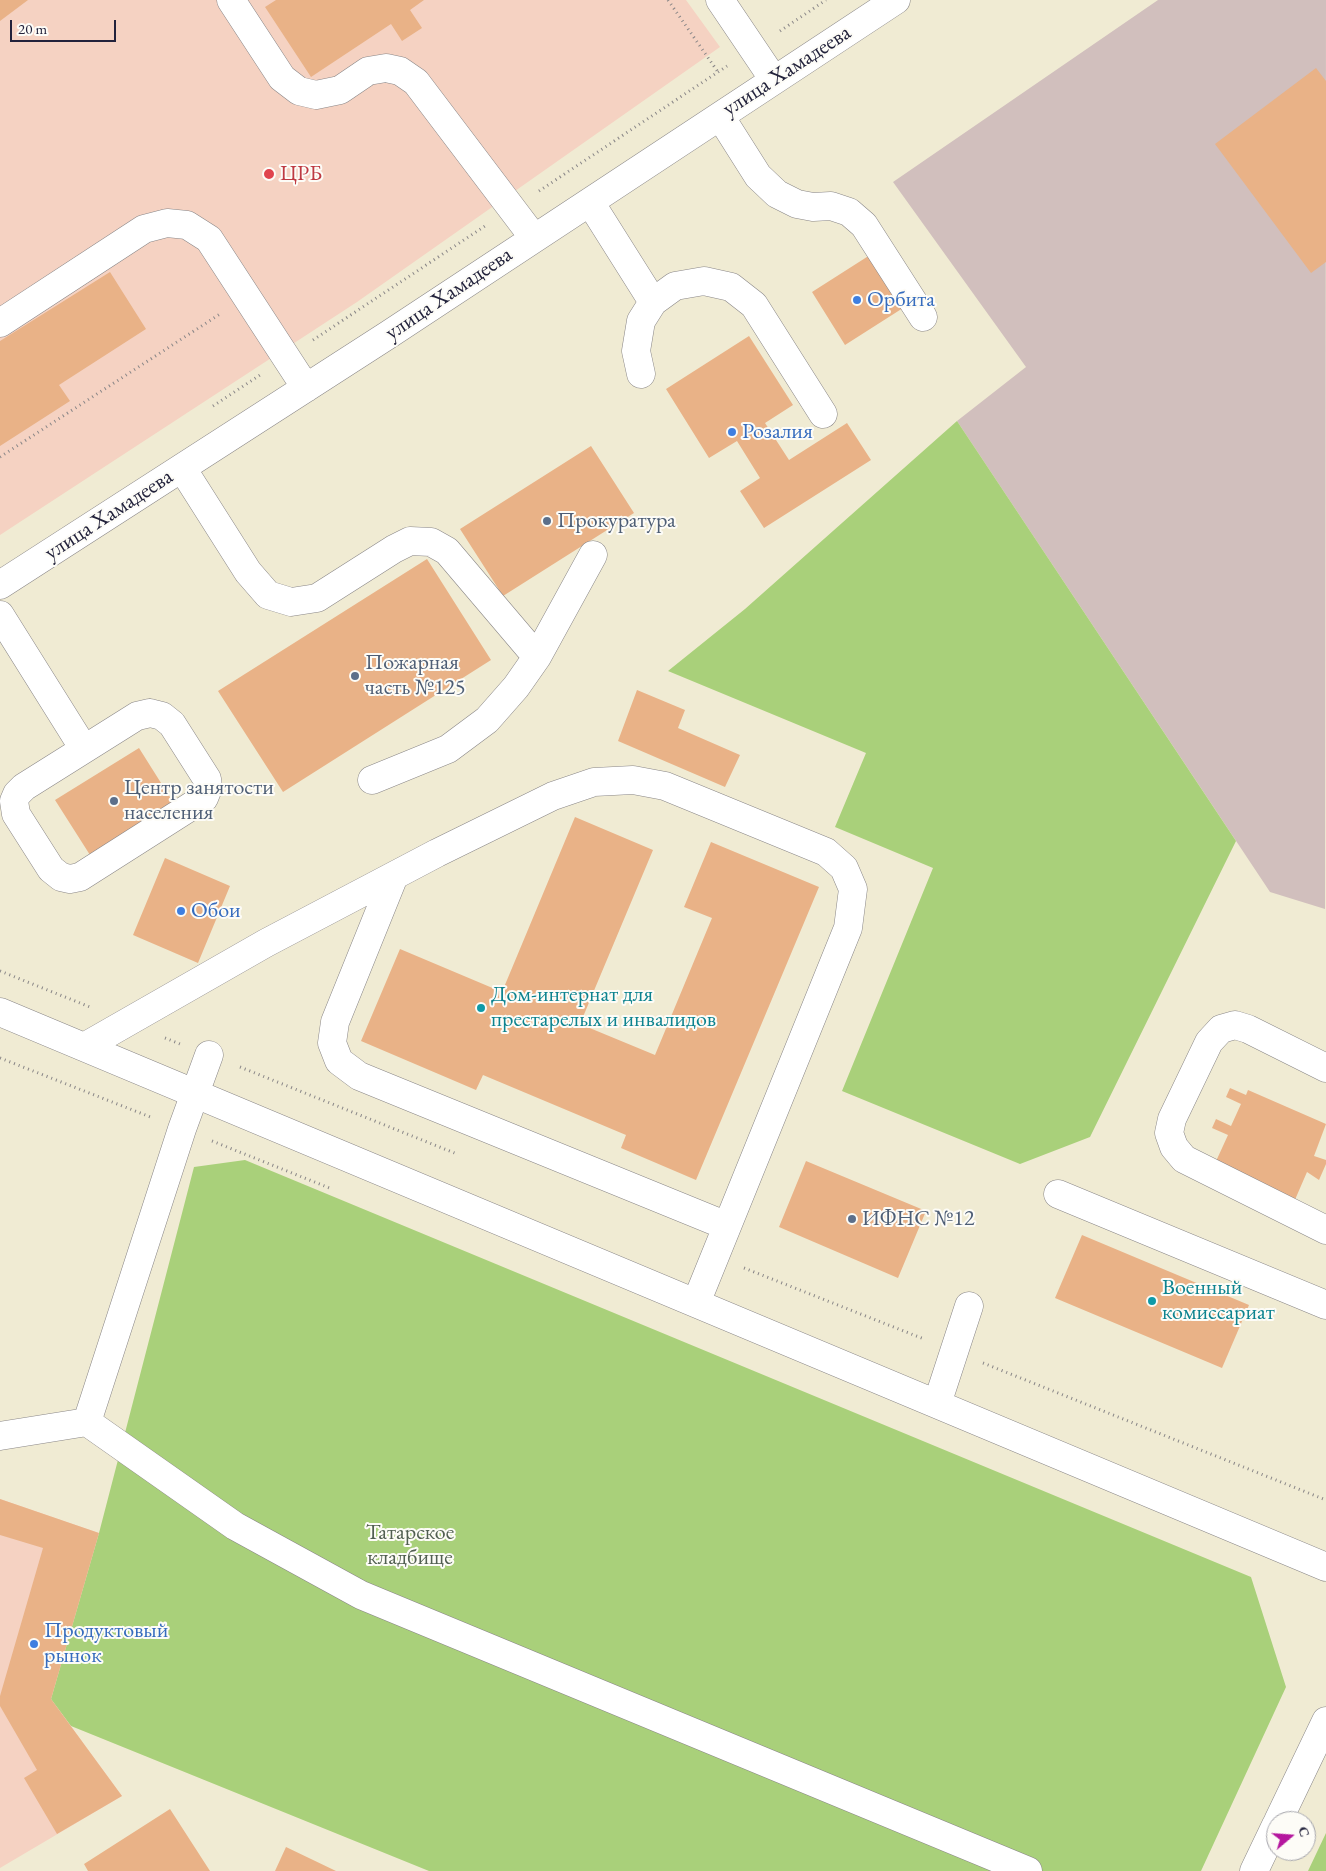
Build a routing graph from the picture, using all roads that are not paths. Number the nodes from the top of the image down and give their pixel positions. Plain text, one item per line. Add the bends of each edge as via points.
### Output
1 (231, 0) edge
2 (720, 0) edge
3 (896, 0) edge
4 (774, 80) junction
5 (720, 116) junction
6 (590, 202) junction
7 (534, 238) junction
8 (654, 302) junction
9 (923, 317) dead end
10 (0, 322) edge
11 (641, 374) dead end
12 (306, 388) junction
13 (823, 414) dead end
14 (182, 468) junction
15 (593, 555) dead end
16 (0, 585) edge
17 (0, 615) edge
18 (537, 657) junction
19 (84, 749) junction
20 (372, 780) dead end
21 (394, 876) junction
22 (0, 1012) edge
23 (84, 1047) junction
24 (209, 1055) dead end
25 (1326, 1068) edge
26 (195, 1093) junction
27 (1058, 1194) dead end
28 (727, 1226) junction
29 (1326, 1230) edge
30 (696, 1303) junction
31 (1326, 1305) edge
32 (969, 1306) dead end
33 (937, 1404) junction
34 (87, 1422) junction
35 (0, 1436) edge
36 (1326, 1567) edge
37 (1326, 1721) edge
38 (1283, 1811) edge
39 (1266, 1846) edge
40 (1028, 1871) edge
41 (1254, 1871) edge

1 - 7 street via 282,78 300,90 316,95 340,90 368,71 386,68 400,71 416,82
2 - 4 street
3 - 4 street, улица Хамадеева
4 - 5 street, улица Хамадеева
5 - 6 street, улица Хамадеева
5 - 9 street via 758,176 777,194 796,204 832,206 849,212 864,225
6 - 7 street, улица Хамадеева
6 - 8 street
7 - 12 street, улица Хамадеева
8 - 11 street via 641,321 636,351
8 - 13 street via 675,286 704,280 730,287 754,305
10 - 12 street via 144,230 167,223 187,226 209,239
12 - 14 street, улица Хамадеева
14 - 16 street, улица Хамадеева
14 - 18 street via 248,572 268,594 291,602 316,598 410,541 430,542 447,551
15 - 18 street
17 - 19 street
18 - 20 street via 487,720 448,749
19 - 19 street via 137,716 150,713 162,716 172,724 207,779 208,788 204,798 193,806 80,877 70,879 51,869 16,814 14,801 24,787
21 - 23 street via 266,943
21 - 28 street via 335,1022 332,1043 339,1061 359,1076
21 - 28 street via 553,796 594,782 633,780 665,786 826,852 844,868 853,889 848,928
22 - 23 street
23 - 26 street
24 - 26 street
25 - 29 street via 1248,1029 1235,1025 1221,1029 1209,1042 1172,1119 1169,1133 1184,1159
26 - 30 street
26 - 34 street
27 - 31 street
28 - 30 street
30 - 33 street
32 - 33 street
33 - 36 street
34 - 35 street
34 - 40 street via 236,1526 361,1595
37 - 38 street
39 - 41 street

